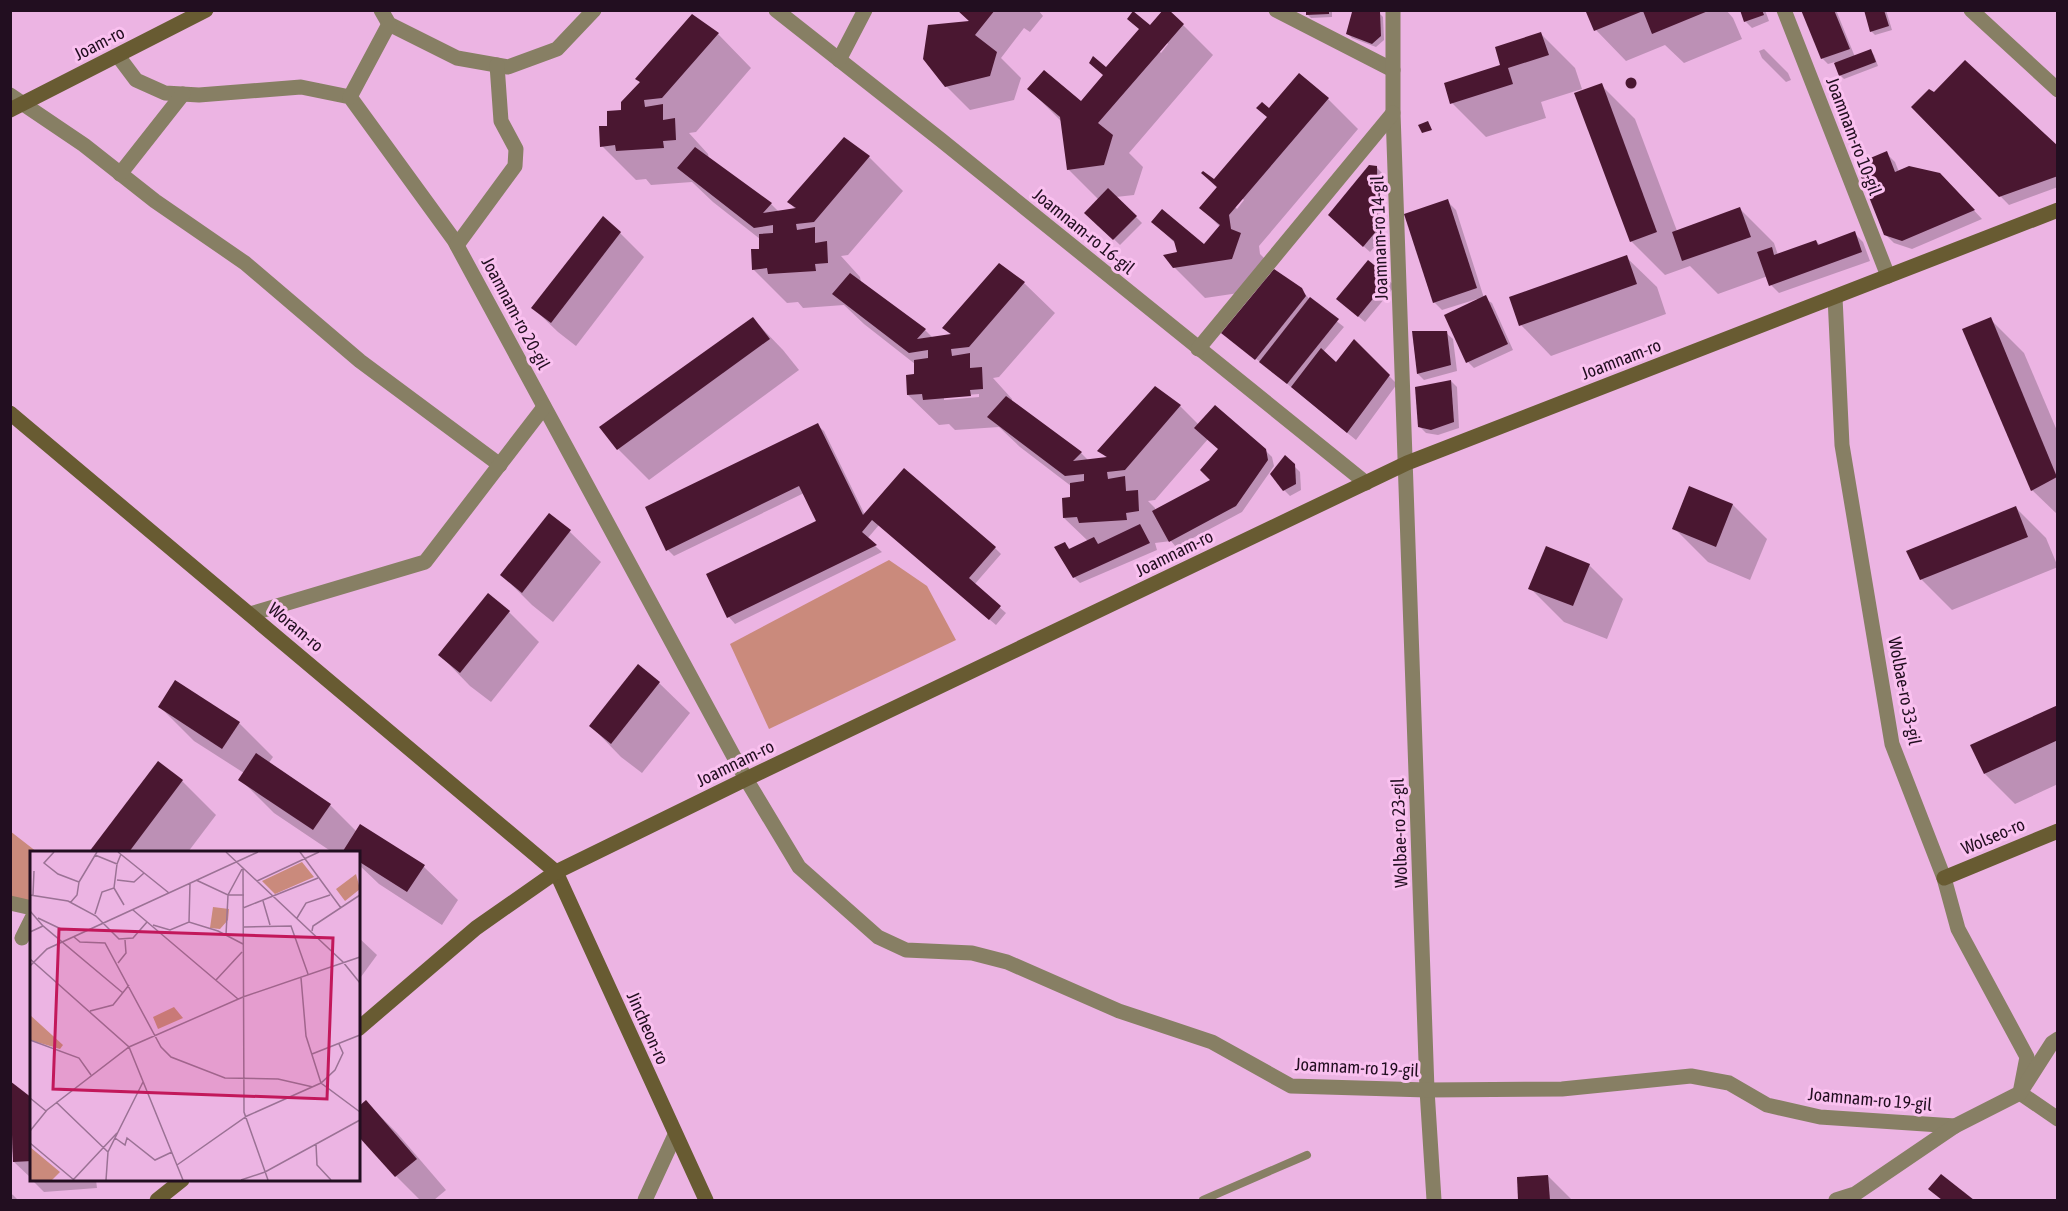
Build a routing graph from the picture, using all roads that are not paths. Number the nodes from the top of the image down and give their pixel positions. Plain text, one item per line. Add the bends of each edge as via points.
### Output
1 (206, 10) edge
2 (381, 10) edge
3 (594, 10) edge
4 (776, 10) edge
5 (865, 10) edge
6 (1276, 10) edge
7 (1393, 10) edge
8 (1784, 10) edge
9 (1971, 10) edge
10 (389, 24) junction
11 (118, 56) junction
12 (839, 60) junction
13 (497, 66) junction
14 (1393, 70) junction
15 (2058, 90) edge
16 (183, 94) junction
17 (350, 97) junction
18 (14, 103) edge
19 (1393, 113) junction
20 (120, 174) junction
21 (2058, 210) edge
22 (457, 245) junction
23 (1888, 276) junction
24 (1835, 297) junction
25 (1198, 349) junction
26 (544, 407) junction
27 (10, 413) edge
28 (1407, 463) junction
29 (500, 465) junction
30 (1366, 483) junction
31 (250, 614) junction
32 (746, 779) junction
33 (2058, 831) edge
34 (556, 872) junction
35 (1944, 878) junction
36 (10, 903) edge
37 (30, 908) edge
38 (30, 922) edge
39 (22, 938) dead end
40 (360, 1027) edge
41 (2058, 1039) edge
42 (1427, 1090) junction
43 (2020, 1093) junction
44 (2058, 1119) edge
45 (1955, 1126) junction
46 (675, 1135) junction
47 (1307, 1155) dead end
48 (180, 1181) edge
49 (157, 1200) edge
50 (645, 1200) edge
51 (706, 1200) edge
52 (1203, 1200) edge
53 (1434, 1200) edge
54 (1836, 1200) edge

1 - 11 main road, Joam-ro
2 - 10 street
3 - 13 street via 557,49 508,67
4 - 12 street, Joamnam-ro 16-gil
5 - 12 street
6 - 14 street
7 - 14 street, Joamnam-ro 14-gil
8 - 23 street, Joamnam-ro 10-gil
9 - 15 street
10 - 13 street via 457,58
10 - 17 street
11 - 16 street via 136,80 165,93
11 - 18 main road, Joam-ro
12 - 25 street, Joamnam-ro 16-gil
13 - 22 street via 501,121 516,149 515,166
14 - 19 street, Joamnam-ro 14-gil
16 - 17 street via 301,87
16 - 20 street
17 - 22 street, Joamnam-ro 20-gil
18 - 20 street via 84,145
19 - 25 street
19 - 28 street, Joamnam-ro 14-gil
20 - 29 street via 245,263 360,361
21 - 23 main road, Joamnam-ro
22 - 26 street, Joamnam-ro 20-gil
23 - 24 main road, Joamnam-ro
24 - 28 main road, Joamnam-ro
24 - 35 street, Wolbae-ro 33-gil via 1842,445 1892,744
25 - 30 street, Joamnam-ro 16-gil
26 - 29 street
26 - 32 street, Joamnam-ro 20-gil
27 - 31 main road, Woram-ro
28 - 30 main road, Joamnam-ro
28 - 42 street, Wolbae-ro 23-gil
29 - 31 street via 425,562
30 - 32 main road, Joamnam-ro
31 - 34 main road, Woram-ro
32 - 34 main road, Joamnam-ro
32 - 42 street, Joamnam-ro 19-gil via 799,867 878,937 906,950 972,953 1007,962 1119,1011 1212,1042 1291,1086
33 - 35 main road, Wolseo-ro
34 - 40 main road, Joamnam-ro via 476,928
34 - 46 main road, Jincheon-ro
35 - 43 street, Wolbae-ro 33-gil via 1958,929 2027,1057
36 - 37 street
38 - 39 street
41 - 43 street
42 - 45 street, Joamnam-ro 19-gil via 1562,1089 1690,1076 1729,1083 1767,1105 1820,1117
42 - 53 street, Wolbae-ro 23-gil
43 - 44 street
43 - 45 street
45 - 54 street via 1855,1194
46 - 50 street
46 - 51 main road, Jincheon-ro
47 - 52 lane
48 - 49 main road

